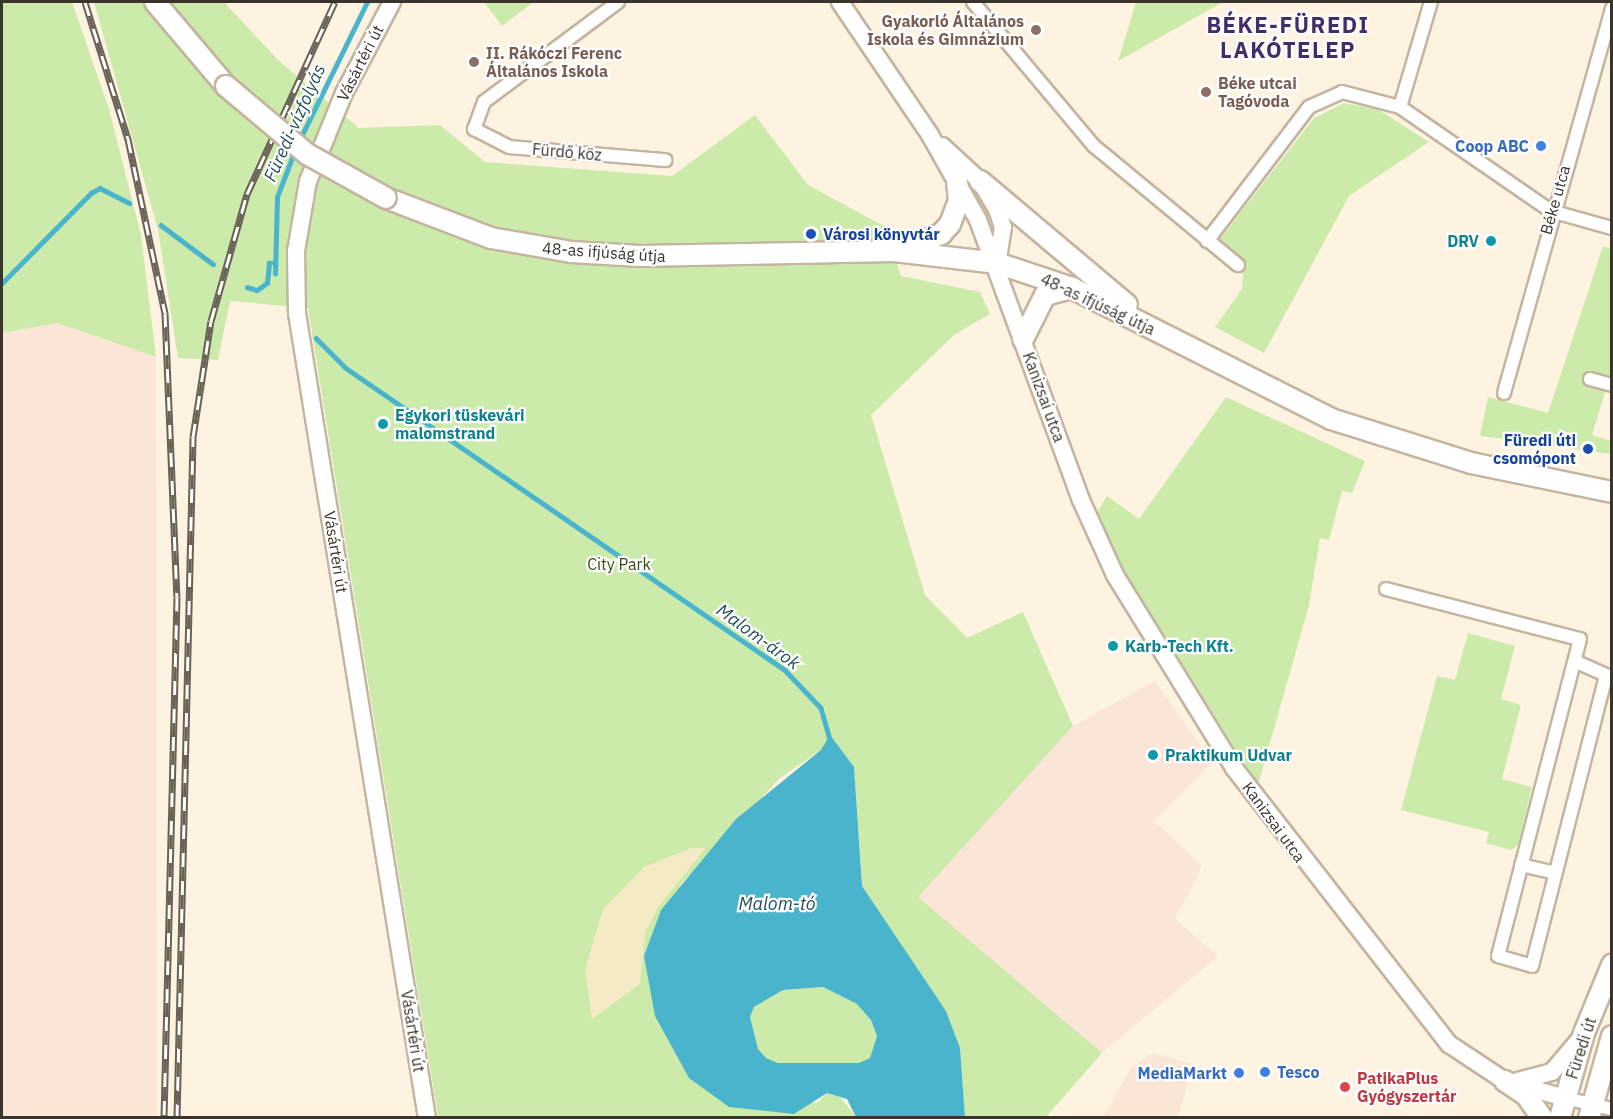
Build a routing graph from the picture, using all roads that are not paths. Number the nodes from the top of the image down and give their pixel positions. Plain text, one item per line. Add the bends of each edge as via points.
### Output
1 (155, 2) edge
2 (392, 2) edge
3 (618, 2) edge
4 (840, 2) edge
5 (973, 2) edge
6 (1431, 2) edge
7 (1611, 8) edge
8 (1400, 107) junction
9 (930, 135) junction
10 (665, 160) dead end
11 (980, 182) junction
12 (957, 183) junction
13 (1551, 211) junction
14 (1611, 228) edge
15 (1207, 241) junction
16 (894, 251) junction
17 (997, 263) junction
18 (1238, 265) dead end
19 (1071, 288) junction
20 (1023, 339) junction
21 (1183, 345) junction
22 (1590, 378) dead end
23 (1611, 385) edge
24 (1504, 393) dead end
25 (1611, 492) edge
26 (1386, 589) dead end
27 (1575, 661) junction
28 (1521, 865) junction
29 (1555, 873) junction
30 (1611, 965) edge
31 (1584, 1033) junction
32 (1611, 1036) edge
33 (1505, 1081) junction
34 (1565, 1098) junction
35 (1598, 1110) edge
36 (427, 1118) edge
37 (1542, 1118) edge
38 (1560, 1118) edge

1 - 16 main road, 48-as ifjúság útja, bridge via 226,86 307,154 386,198 491,238 571,252 686,256
2 - 36 street, Vásártéri út via 344,93 308,181 296,251 297,313
3 - 10 street, Fürdő köz via 484,102 474,129 509,147
4 - 9 street, Kanizsai utca
5 - 15 street via 1094,146
6 - 8 street
7 - 13 street, Béke utca
8 - 13 street
8 - 15 street via 1342,92 1309,107
9 - 11 street, Kanizsai utca
9 - 12 street, Kanizsai utca
11 - 17 street, Kanizsai utca via 1003,226
11 - 21 main road via 1045,241
12 - 16 main road via 957,212 941,234
12 - 17 street, Kanizsai utca
13 - 14 street
13 - 24 street, Béke utca
15 - 18 street
16 - 17 main road, 48-as ifjúság útja
17 - 19 main road, 48-as ifjúság útja
17 - 20 street, Kanizsai utca
19 - 20 main road via 1045,295
19 - 21 main road, 48-as ifjúság útja
20 - 33 street, Kanizsai utca via 1115,575 1193,705 1291,846 1442,1035 1471,1063
21 - 25 main road, 48-as ifjúság útja via 1331,420 1391,441
22 - 23 street
26 - 27 street via 1580,639
27 - 28 street
27 - 29 street via 1606,675
28 - 29 street
28 - 29 street via 1497,956 1532,966
30 - 31 main road, Füredi út
31 - 33 street via 1552,1072 1532,1080
31 - 34 main road, Füredi út
32 - 35 main road, Füredi út
33 - 34 street, Kanizsai utca
33 - 37 main road via 1526,1095
34 - 35 street
34 - 38 main road, Füredi út

